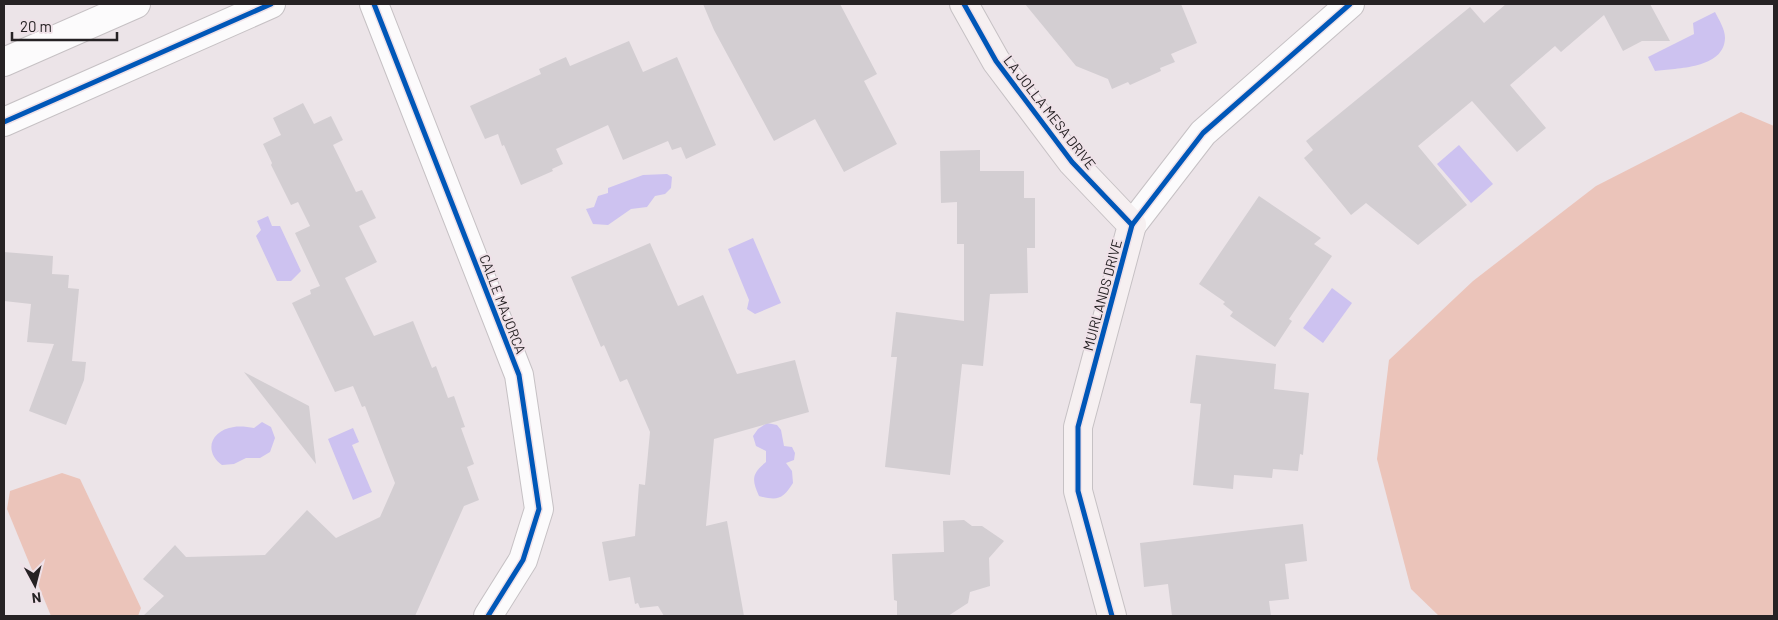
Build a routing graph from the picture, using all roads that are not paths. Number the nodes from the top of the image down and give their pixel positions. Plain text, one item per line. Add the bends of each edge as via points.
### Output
1 (136, 4) edge
2 (271, 4) edge
3 (374, 4) edge
4 (964, 4) edge
5 (1350, 4) edge
6 (4, 62) edge
7 (4, 122) edge
8 (1132, 225) junction
9 (488, 616) edge
10 (1112, 616) edge

1 - 6 street
2 - 7 street
3 - 9 street, CALLE MAJORCA via 519,375 539,509 523,560
4 - 8 street, LA JOLLA MESA DRIVE via 996,61 1072,162
5 - 8 street, MUIRLANDS DRIVE via 1204,133
8 - 10 street, MUIRLANDS DRIVE via 1078,427 1078,491

